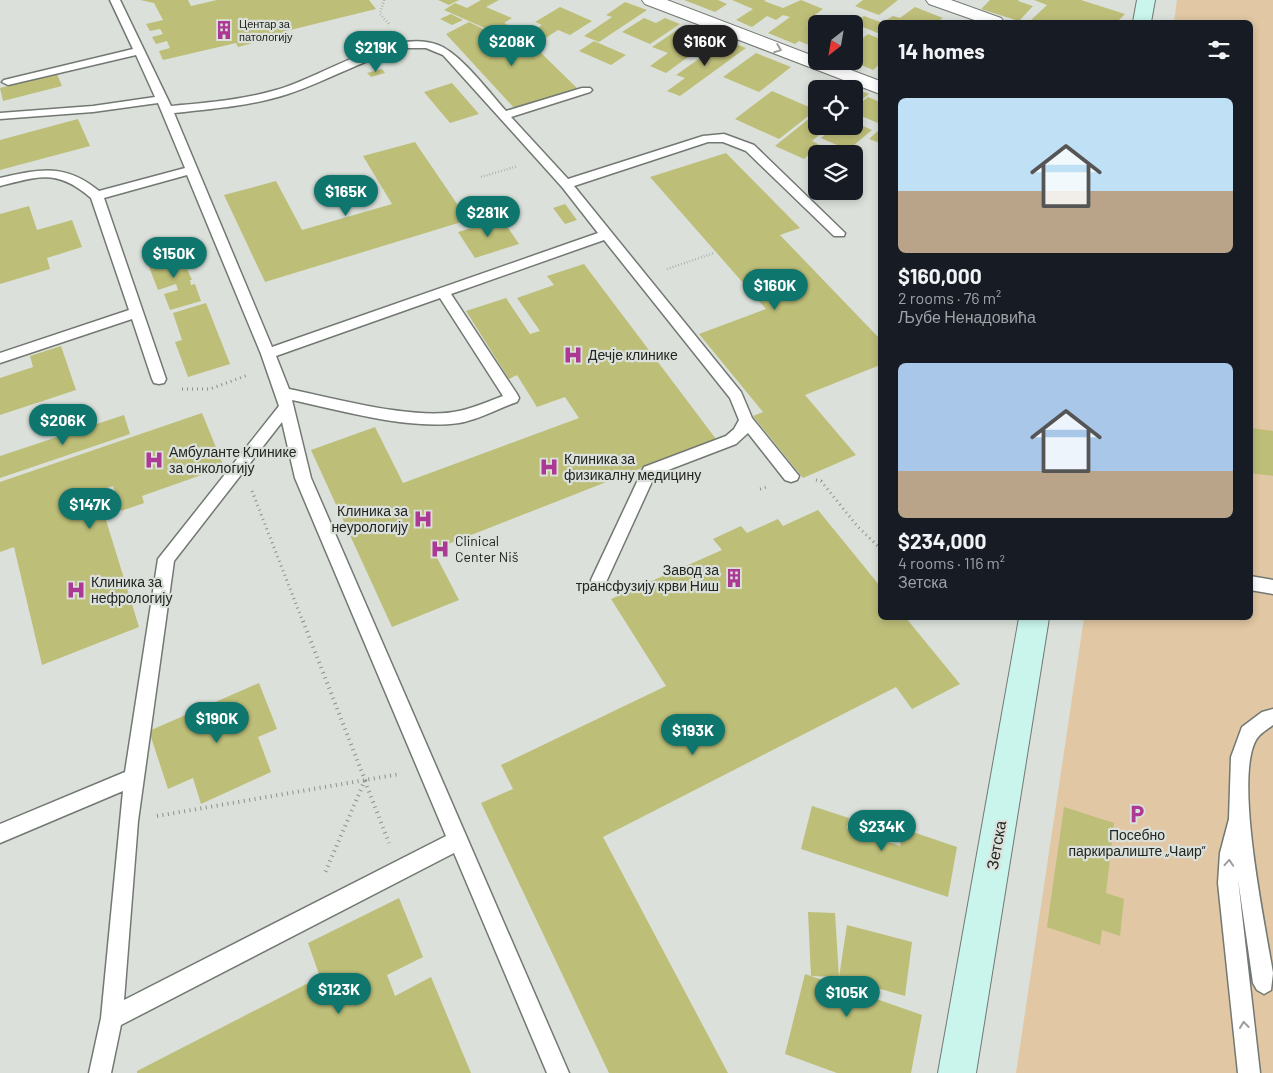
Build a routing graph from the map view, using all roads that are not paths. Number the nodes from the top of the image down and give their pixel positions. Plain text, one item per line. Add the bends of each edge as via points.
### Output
1 (115, 0) edge
2 (651, 0) edge
3 (935, 0) edge
4 (1146, 0) edge
5 (990, 20) edge
6 (1142, 20) edge
7 (140, 51) junction
8 (8, 82) dead end
9 (878, 87) edge
10 (586, 90) dead end
11 (164, 104) junction
12 (504, 115) junction
13 (0, 116) edge
14 (192, 170) junction
15 (0, 182) edge
16 (566, 184) junction
17 (97, 196) junction
18 (839, 233) dead end
19 (605, 235) junction
20 (443, 292) junction
21 (137, 312) junction
22 (268, 354) junction
23 (0, 358) edge
24 (159, 378) road end
25 (284, 400) junction
26 (746, 420) junction
27 (791, 476) dead end
28 (599, 580) dead end
29 (1253, 583) edge
30 (1273, 587) edge
31 (1034, 620) edge
32 (1273, 717) edge
33 (134, 777) junction
34 (1239, 819) junction
35 (0, 834) edge
36 (458, 840) junction
37 (1264, 983) dead end
38 (112, 1018) junction
39 (100, 1073) edge
40 (558, 1073) edge
41 (957, 1073) edge
42 (1249, 1073) edge

1 - 7 lane
2 -> 9 street
3 - 5 street
4 - 6 street
7 - 8 lane
7 - 11 lane
10 - 12 lane
11 - 12 lane via 245,101 284,92 391,48 423,44 447,53
11 - 13 lane
11 - 14 lane
12 - 16 lane
14 - 17 lane
14 - 22 lane
15 - 17 lane via 45,171 64,174 84,184
16 - 18 lane via 707,139 724,138 736,141 760,156
16 - 19 lane
17 - 21 lane
19 - 20 lane
19 - 26 lane via 736,396
20 - 22 lane
20 - 25 lane via 512,398 460,417 421,419
21 - 23 lane
21 - 24 lane
22 - 25 lane
25 - 33 lane via 242,464 166,560
25 - 36 lane via 303,478
26 - 27 lane
26 - 28 lane via 740,433 730,440 649,471
29 - 30 lane
31 - 41 street, Зетска
32 - 34 lane via 1249,733 1240,757
33 - 35 lane
33 - 38 lane
34 - 37 lane
42 -> 34 lane via 1228,883 1230,853
36 - 38 lane
36 - 40 lane
38 - 39 lane

